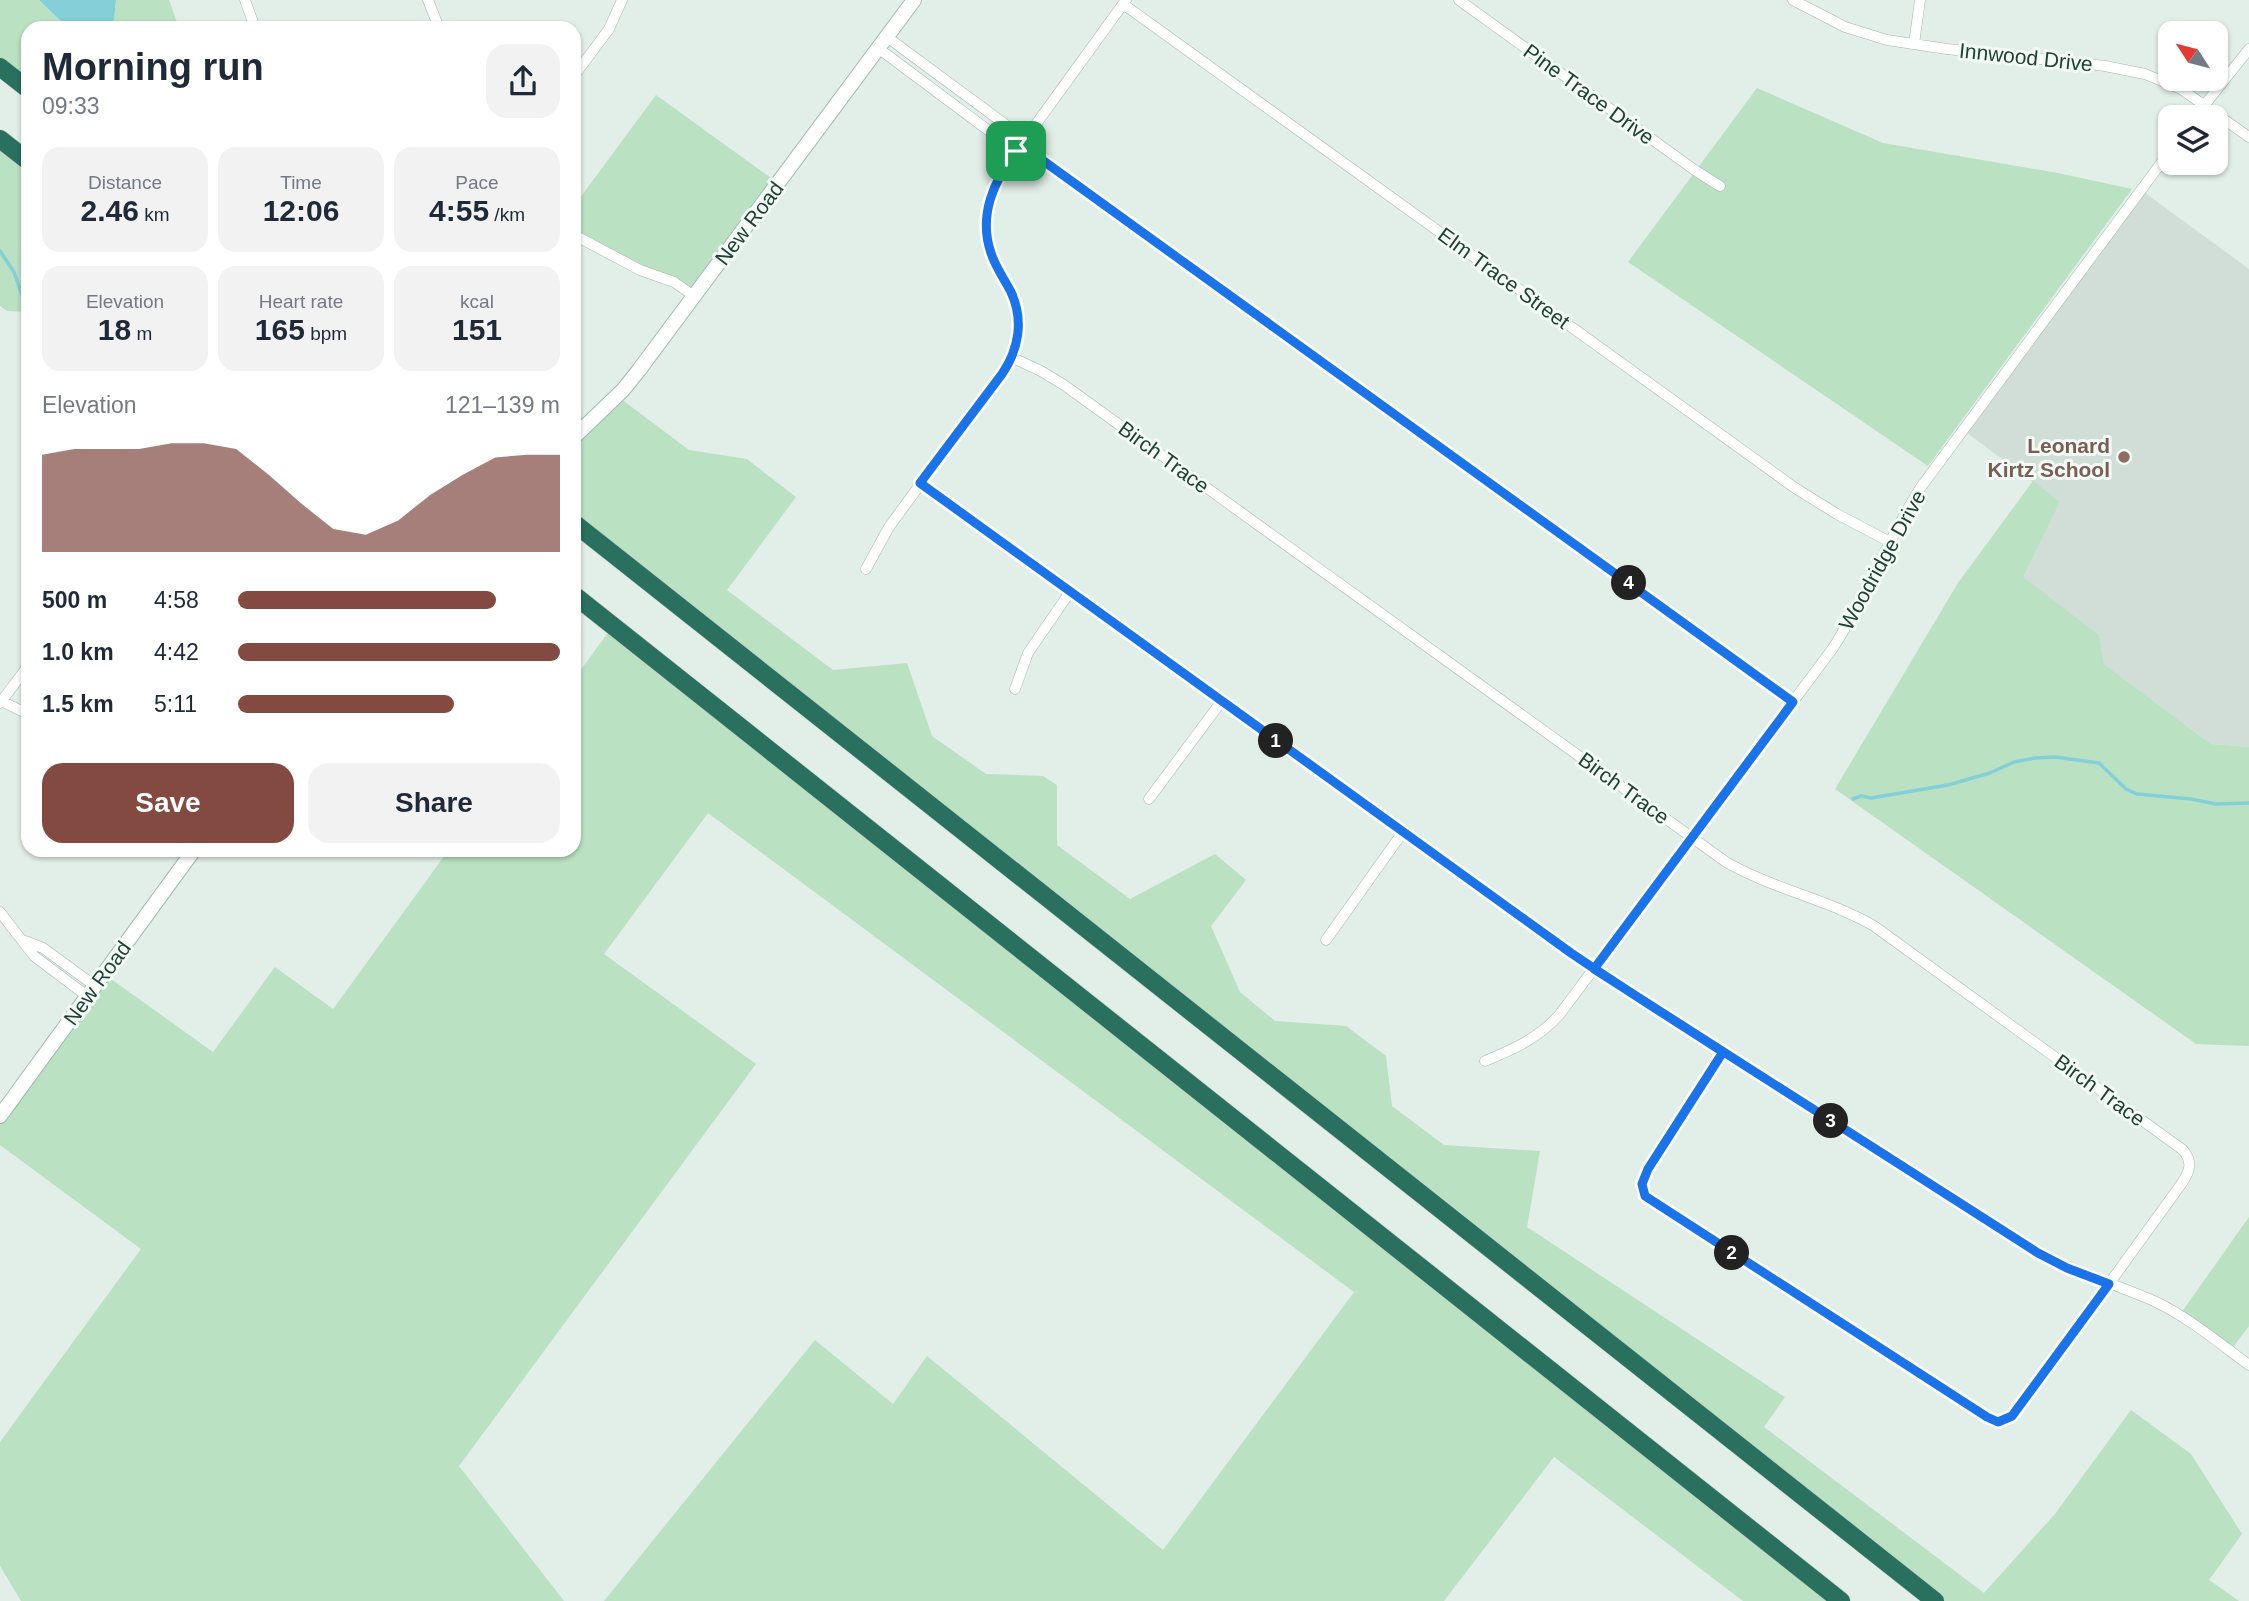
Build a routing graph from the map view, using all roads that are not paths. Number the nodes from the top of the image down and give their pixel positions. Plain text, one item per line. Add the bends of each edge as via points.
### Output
1 (245, 0) edge
2 (428, 0) edge
3 (622, 0) edge
4 (914, 0) edge
5 (1459, 0) edge
6 (1793, 0) edge
7 (1920, 0) edge
8 (1125, 2) edge
9 (252, 21) edge
10 (436, 21) edge
11 (883, 42) junction
12 (1913, 44) junction
13 (2249, 48) edge
14 (0, 67) edge
15 (581, 67) edge
16 (21, 84) edge
17 (2204, 105) joint
18 (2228, 122) edge
19 (2249, 137) edge
20 (0, 139) edge
21 (1020, 145) junction
22 (21, 156) edge
23 (2158, 167) edge
24 (1720, 186) dead end
25 (581, 240) edge
26 (694, 296) junction
27 (1013, 358) junction
28 (581, 430) edge
29 (920, 483) junction
30 (581, 529) edge
31 (1890, 542) junction
32 (866, 569) dead end
33 (1070, 592) junction
34 (581, 601) edge
35 (21, 675) edge
36 (1015, 690) dead end
37 (1, 702) edge
38 (1221, 702) junction
39 (1793, 702) junction
40 (21, 711) edge
41 (1149, 799) dead end
42 (1403, 832) junction
43 (1691, 837) junction
44 (189, 857) edge
45 (0, 912) edge
46 (1326, 940) dead end
47 (1594, 969) junction
48 (91, 991) junction
49 (1723, 1052) junction
50 (1485, 1061) dead end
51 (0, 1115) edge
52 (2109, 1284) junction
53 (2249, 1365) edge
54 (1841, 1601) edge
55 (1934, 1601) edge

1 - 9 street
2 - 10 street
3 - 15 street via 609,29
4 - 11 street, New Road
5 - 24 street, Pine Trace Drive
6 - 12 street, Innwood Drive via 1845,27
7 - 12 street
8 - 21 street
8 - 31 street, Elm Trace Street via 1795,488
11 - 21 street
11 - 21 street
11 - 26 street, New Road
12 - 17 street, Innwood Drive via 2123,69 2169,83
13 - 17 street
14 - 16 highway
18 - 19 street, Innwood Drive
20 - 22 highway
21 - 27 street via 995,183 986,219 990,252 1017,311
21 - 39 street
23 - 31 street, Woodridge Drive via 1921,487
25 - 26 street via 674,282
26 - 28 street, New Road via 623,390
27 - 29 street
27 - 43 street, Birch Trace via 1064,385
29 - 32 street
29 - 33 street
30 - 55 highway
31 - 39 street, Woodridge Drive via 1849,624
33 - 36 street via 1028,653
33 - 38 street
34 - 54 highway
35 - 37 street
37 - 40 street
38 - 41 street
38 - 42 street
39 - 43 street, Woodridge Drive
42 - 46 street
42 - 47 street
43 - 47 street, Woodridge Drive
43 - 52 street, Birch Trace via 1750,876 1835,906 1874,926 2183,1150 2190,1161 2188,1174
44 - 48 street, New Road
45 - 48 street via 23,940 43,948
47 - 49 street
47 - 50 street, Woodridge Drive via 1543,1031 1524,1045
48 - 51 street, New Road
49 - 52 street via 2038,1253
49 - 52 street, Birch Trace via 1648,1169 1642,1184 1645,1196 1987,1417 1998,1422 2017,1411
52 - 53 street via 2155,1302

